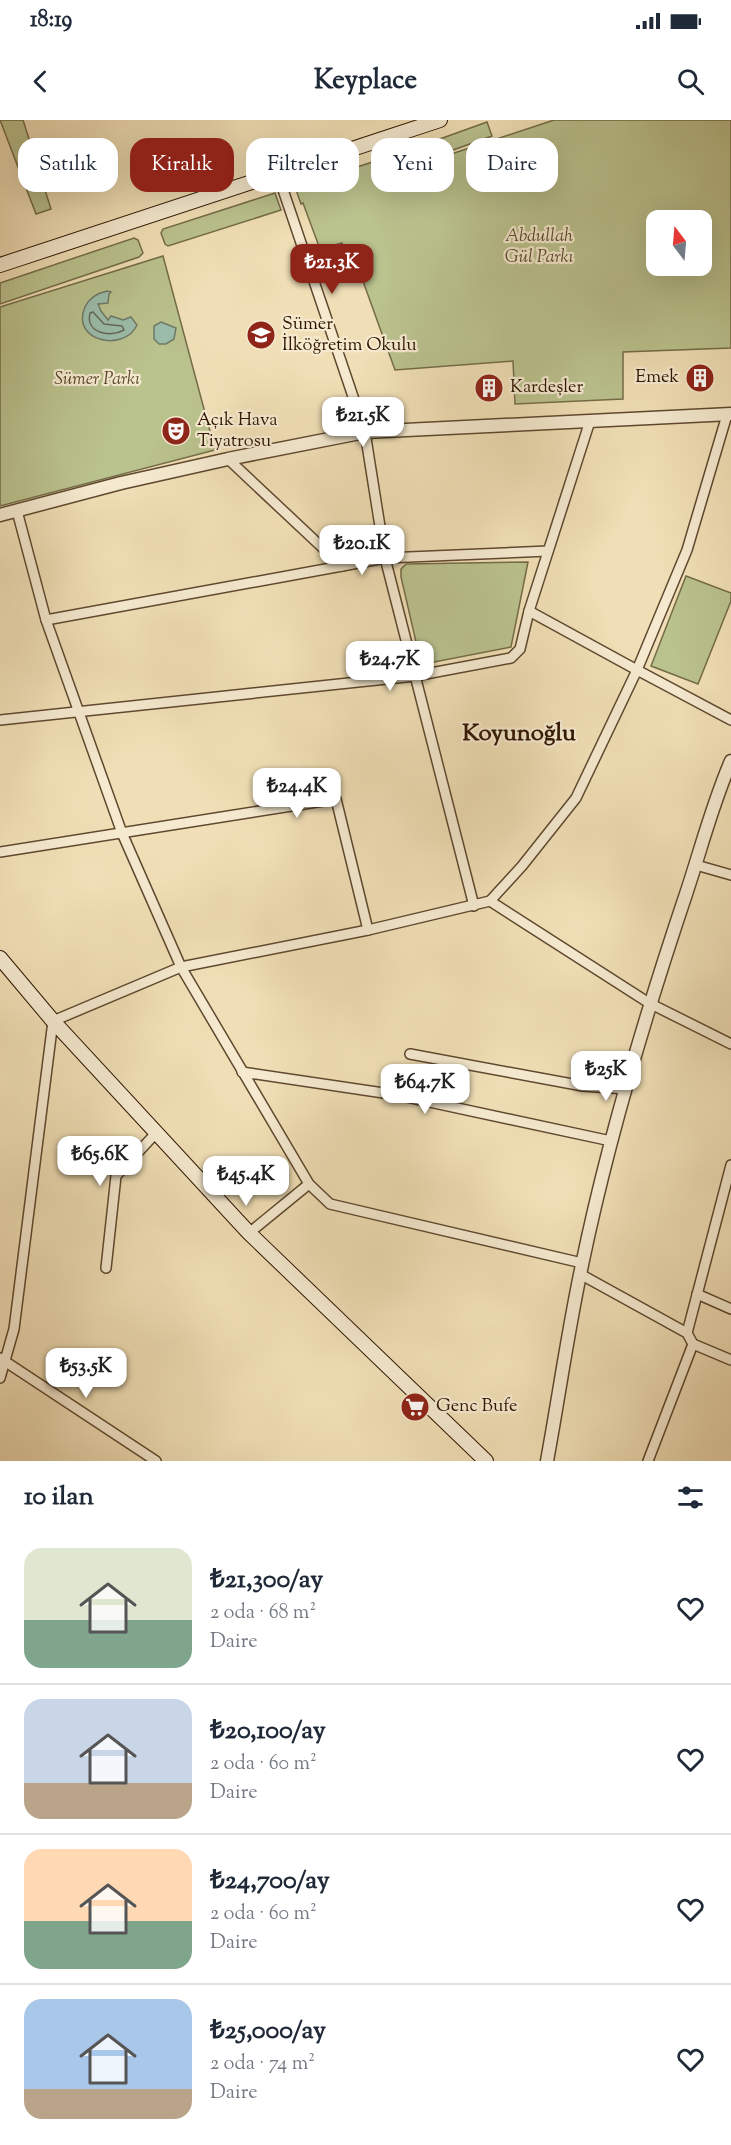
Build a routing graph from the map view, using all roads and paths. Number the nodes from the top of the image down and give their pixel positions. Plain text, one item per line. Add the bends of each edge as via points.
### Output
1 (415, 120) edge
2 (440, 120) edge
3 (359, 140) edge
4 (359, 145) edge
5 (246, 179) edge
6 (246, 180) edge
7 (283, 192) edge
8 (0, 256) edge
9 (0, 265) edge
10 (729, 415) edge
11 (590, 421) junction
12 (364, 432) junction
13 (228, 459) junction
14 (17, 511) junction
15 (0, 515) edge
16 (548, 550) junction
17 (385, 558) junction
18 (342, 566) junction
19 (529, 611) junction
20 (46, 620) junction
21 (637, 669) junction
22 (415, 676) junction
23 (78, 711) junction
24 (0, 720) edge
25 (731, 720) edge
26 (731, 761) edge
27 (122, 833) junction
28 (0, 852) edge
29 (696, 865) junction
30 (731, 874) edge
31 (490, 901) junction
32 (474, 906) junction
33 (368, 930) junction
34 (0, 958) edge
35 (181, 967) junction
36 (649, 1003) junction
37 (53, 1021) junction
38 (731, 1044) edge
39 (410, 1054) dead end
40 (242, 1072) junction
41 (626, 1089) junction
42 (156, 1133) junction
43 (612, 1141) junction
44 (731, 1165) edge
45 (309, 1185) junction
46 (249, 1233) junction
47 (106, 1268) dead end
48 (581, 1269) junction
49 (698, 1294) junction
50 (731, 1309) edge
51 (687, 1333) junction
52 (693, 1344) junction
53 (2, 1359) edge
54 (731, 1360) edge
55 (0, 1378) edge
56 (156, 1461) edge
57 (486, 1461) edge
58 (547, 1461) edge
59 (648, 1461) edge

1 - 3 main road
2 - 4 main road
5 - 8 main road
6 - 9 main road
7 - 12 street
10 - 11 street
10 - 21 street via 687,550
11 - 12 street
11 - 16 street
12 - 13 street
12 - 17 street
13 - 14 street
13 - 18 street
14 - 15 street
14 - 20 street
16 - 17 street
16 - 19 street
17 - 18 street
17 - 22 street
18 - 20 street
19 - 21 street
19 - 22 street via 520,649 511,658
20 - 23 street
21 - 25 street
21 - 31 street via 576,798
22 - 23 street
22 - 32 street
23 - 24 street
23 - 27 street
26 - 29 street
27 - 28 street
27 - 33 street via 336,799
27 - 35 street
29 - 30 street
29 - 36 street
31 - 32 street
31 - 36 street
32 - 33 street
33 - 35 street
34 - 37 main road
35 - 37 street
35 - 40 street
36 - 38 street
36 - 41 street
37 - 42 main road
37 - 53 street via 14,1329
39 - 41 street via 584,1086
40 - 43 street via 397,1095
40 - 45 street
41 - 43 street
42 - 46 main road
42 - 47 street via 116,1176
43 - 48 street
44 - 49 street
45 - 46 street
45 - 48 street via 330,1204
46 - 57 main road
48 - 51 street
48 - 58 street
49 - 50 street
49 - 51 street
51 - 52 street
52 - 54 street
52 - 59 street
53 - 55 street
53 - 56 street

